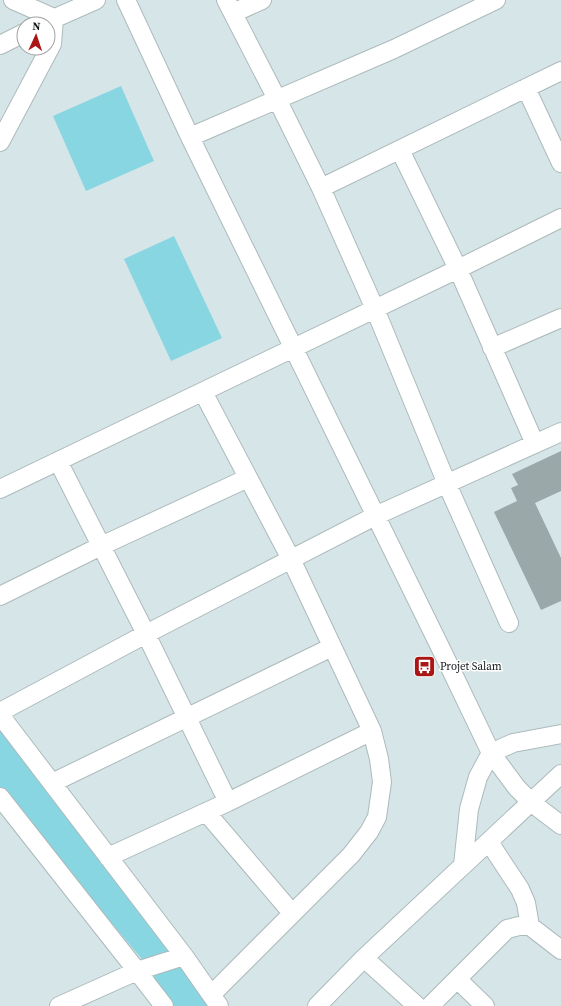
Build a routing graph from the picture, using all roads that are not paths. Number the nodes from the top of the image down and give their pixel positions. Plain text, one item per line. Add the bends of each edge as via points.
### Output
1 (13, 0) edge
2 (96, 0) edge
3 (126, 0) edge
4 (262, 0) edge
5 (496, 0) edge
6 (230, 7) edge
7 (40, 16) edge
8 (56, 18) edge
9 (16, 37) edge
10 (0, 45) edge
11 (46, 56) edge
12 (561, 71) edge
13 (526, 88) junction
14 (277, 99) junction
15 (190, 137) junction
16 (0, 142) edge
17 (400, 150) junction
18 (561, 163) edge
19 (321, 188) junction
20 (561, 218) edge
21 (458, 270) junction
22 (375, 309) junction
23 (561, 318) edge
24 (294, 348) junction
25 (492, 348) junction
26 (203, 392) junction
27 (561, 432) edge
28 (535, 444) junction
29 (58, 461) junction
30 (248, 478) junction
31 (447, 484) junction
32 (0, 489) edge
33 (375, 516) junction
34 (101, 546) junction
35 (291, 559) junction
36 (0, 596) edge
37 (509, 623) dead end
38 (146, 634) junction
39 (332, 647) junction
40 (0, 714) edge
41 (186, 717) junction
42 (372, 731) junction
43 (561, 734) edge
44 (491, 753) junction
45 (561, 774) edge
46 (52, 783) junction
47 (0, 797) edge
48 (228, 802) junction
49 (532, 803) junction
50 (206, 812) junction
51 (561, 825) edge
52 (489, 842) junction
53 (108, 857) junction
54 (463, 865) junction
55 (292, 913) junction
56 (530, 926) junction
57 (561, 950) edge
58 (184, 956) junction
59 (364, 958) junction
60 (137, 971) junction
61 (457, 979) junction
62 (215, 1000) edge
63 (59, 1006) edge
64 (164, 1006) edge
65 (317, 1006) edge
66 (417, 1006) edge
67 (430, 1006) edge
68 (485, 1006) edge

1 - 7 street
2 - 8 street
3 - 15 street
4 - 6 street
5 - 14 street via 394,49
6 - 14 street
9 - 10 street
11 - 16 street
12 - 13 street
13 - 17 street
13 - 18 street
14 - 15 street
14 - 19 street
15 - 24 street
17 - 19 street
17 - 21 street
19 - 22 street
20 - 21 street
21 - 22 street
21 - 25 street
22 - 24 street
22 - 31 street
23 - 25 street
24 - 26 street
24 - 33 street
25 - 28 street
26 - 29 street
26 - 30 street
27 - 28 street
28 - 31 street
29 - 32 street
29 - 34 street
30 - 34 street
30 - 35 street
31 - 33 street
31 - 37 street
33 - 35 street
33 - 44 street
34 - 36 street
34 - 38 street
35 - 38 street
35 - 39 street
38 - 40 street
38 - 41 street
39 - 41 street
39 - 42 street
40 - 46 street
41 - 46 street
41 - 48 street
42 - 48 street
42 - 55 street via 382,782 377,817 369,832 350,855
43 - 44 street via 513,743
44 - 49 street via 517,788
44 - 54 street via 478,777 469,809
45 - 49 street
46 - 53 street
47 - 60 street
48 - 50 street
49 - 51 street
49 - 52 street
50 - 53 street
50 - 55 street
52 - 54 street
52 - 56 street via 520,889 526,903
53 - 58 street
54 - 59 street
55 - 62 street
56 - 57 street
56 - 61 street via 507,929
58 - 60 street
58 - 62 street
59 - 65 street
59 - 66 street
60 - 63 street
60 - 64 street
61 - 67 street
61 - 68 street

